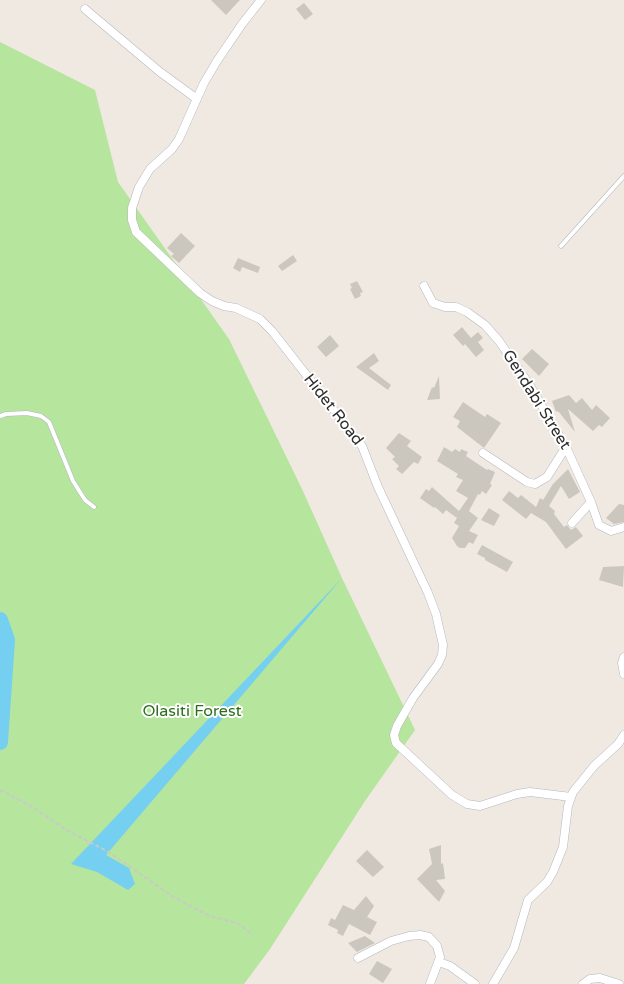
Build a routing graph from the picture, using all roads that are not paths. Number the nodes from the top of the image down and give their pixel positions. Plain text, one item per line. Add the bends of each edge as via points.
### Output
1 (261, 0) edge
2 (85, 9) dead end
3 (197, 99) junction
4 (624, 176) edge
5 (561, 246) dead end
6 (424, 286) dead end
7 (0, 416) edge
8 (566, 447) junction
9 (482, 453) dead end
10 (591, 502) junction
11 (94, 507) dead end
12 (572, 524) dead end
13 (624, 527) edge
14 (624, 656) edge
15 (624, 674) edge
16 (624, 735) edge
17 (571, 797) junction
18 (358, 958) dead end
19 (439, 962) junction
20 (430, 984) edge
21 (475, 984) edge
22 (493, 984) edge
23 (583, 984) edge
24 (619, 984) edge

1 - 3 street, Hidet Road via 216,60
2 - 3 street
3 - 17 street, Hidet Road via 172,149 150,169 139,187 132,220 136,232 200,293 218,304 260,319 365,451 436,614 443,645 438,664 404,712 394,740 452,795 466,804 480,806 530,792
4 - 5 lane
6 - 8 street, Gendabi Street via 432,303 456,307 485,325 529,384
7 - 11 lane via 27,413 42,416 49,422 73,481 85,500
8 - 9 street via 547,477 535,484
8 - 10 street, Gendabi Street
10 - 12 street
10 - 13 street, Gendabi Street via 601,527 611,530
14 - 15 street
16 - 17 street via 577,785
17 - 22 street via 563,847 553,872 528,900 514,948
18 - 19 street via 391,941 420,935 429,937 438,946
19 - 20 street
19 - 21 street
23 - 24 street via 600,978

